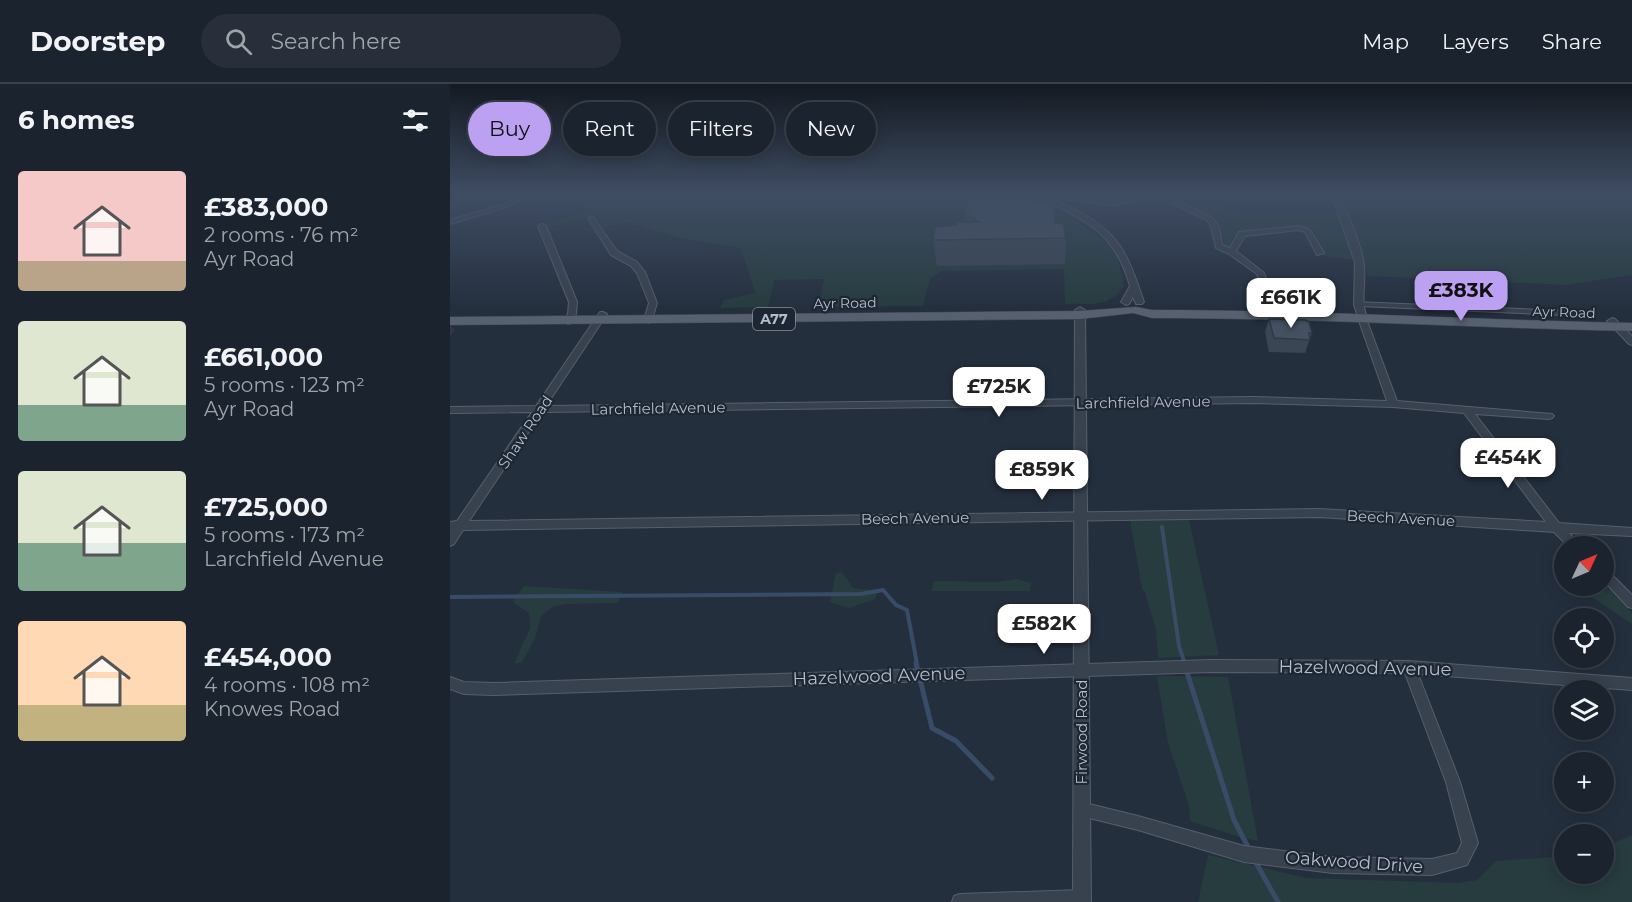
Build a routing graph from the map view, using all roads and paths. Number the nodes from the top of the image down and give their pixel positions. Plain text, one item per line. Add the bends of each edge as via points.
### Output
1 (545, 232) edge
2 (600, 232) edge
3 (1106, 232) edge
4 (1216, 232) edge
5 (1260, 232) edge
6 (1309, 232) edge
7 (1349, 232) edge
8 (1232, 252) junction
9 (1320, 253) dead end
10 (1133, 305) junction
11 (1273, 311) junction
12 (1360, 311) junction
13 (1080, 312) junction
14 (1565, 313) dead end
15 (450, 316) edge
16 (601, 317) junction
17 (650, 317) junction
18 (570, 318) junction
19 (450, 321) edge
20 (1632, 321) edge
21 (1614, 324) junction
22 (1632, 327) edge
23 (1632, 342) edge
24 (1080, 403) junction
25 (1393, 404) junction
26 (541, 409) junction
27 (450, 410) edge
28 (1467, 410) junction
29 (1548, 416) dead end
30 (1081, 515) junction
31 (456, 526) edge
32 (1556, 527) junction
33 (1632, 532) edge
34 (1565, 536) edge
35 (450, 541) edge
36 (1614, 584) edge
37 (1632, 603) edge
38 (1409, 666) junction
39 (1082, 669) junction
40 (450, 683) edge
41 (1632, 684) edge
42 (1081, 809) junction
43 (1082, 900) edge
44 (960, 902) edge

1 - 18 street via 573,302
2 - 17 street via 614,253 641,272 653,303
3 - 10 street via 1124,257 1134,287
4 - 8 street via 1219,246
5 - 8 street via 1242,234
6 - 9 street
7 - 12 street via 1359,259
8 - 11 street via 1260,273
10 - 11 main road, Ayr Road / A77
10 - 13 main road, Ayr Road / A77
11 - 12 main road, Ayr Road / A77
12 - 14 street, Ayr Road
12 - 21 main road, Ayr Road / A77
12 - 25 street
13 - 17 main road, Ayr Road / A77
13 - 24 street, Firwood Road
15 - 18 main road, Ayr Road / A77
16 - 17 main road, Ayr Road / A77
16 - 18 main road, Ayr Road / A77
16 - 26 street, Shaw Road
18 - 19 main road, Ayr Road / A77
20 - 21 main road, Ayr Road / A77
21 - 22 main road, Ayr Road / A77
21 - 23 street
24 - 25 street, Larchfield Avenue via 1254,400
24 - 26 street, Larchfield Avenue
24 - 30 street, Firwood Road
25 - 28 street, Larchfield Avenue
26 - 27 street, Larchfield Avenue
26 - 31 street, Shaw Road
28 - 29 street, Larchfield Avenue
28 - 32 street
30 - 31 street, Beech Avenue
30 - 32 street, Beech Avenue via 1318,513
30 - 39 street, Firwood Road
31 - 35 street, Shaw Road
32 - 33 street, Beech Avenue
32 - 34 street
36 - 37 street
38 - 39 street, Hazelwood Avenue
38 - 41 street, Hazelwood Avenue
38 - 42 street, Oakwood Drive via 1456,793 1470,843 1462,860 1432,867 1333,865 1256,855
39 - 40 street, Hazelwood Avenue via 494,689 464,688
39 - 42 street, Firwood Road
42 - 43 street, Firwood Road
43 - 44 street

